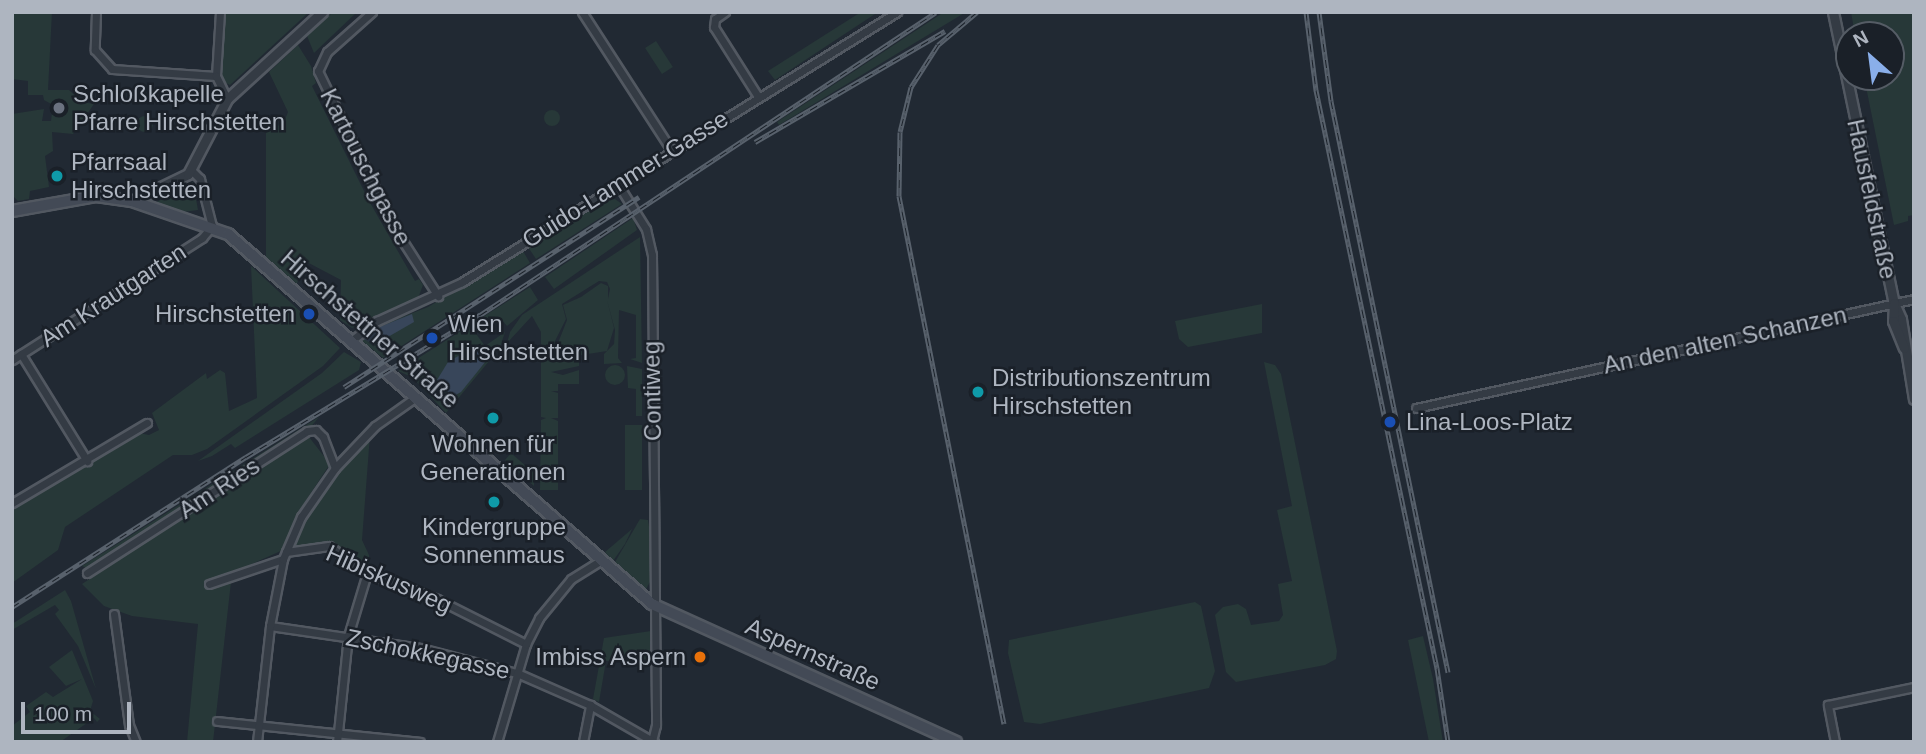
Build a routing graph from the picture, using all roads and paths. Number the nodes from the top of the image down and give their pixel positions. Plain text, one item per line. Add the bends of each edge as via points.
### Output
1 (96, 12) edge
2 (220, 12) edge
3 (322, 12) edge
4 (372, 12) edge
5 (582, 12) edge
6 (725, 12) edge
7 (897, 12) edge
8 (1833, 12) edge
9 (887, 14) edge
10 (216, 76) junction
11 (757, 95) junction
12 (227, 99) junction
13 (672, 151) junction
14 (191, 170) junction
15 (619, 186) junction
16 (132, 201) junction
17 (12, 211) edge
18 (212, 226) junction
19 (438, 296) junction
20 (1914, 299) edge
21 (1894, 303) junction
22 (351, 341) junction
23 (21, 354) junction
24 (12, 360) edge
25 (416, 397) junction
26 (1914, 399) edge
27 (1416, 408) dead end
28 (147, 423) dead end
29 (87, 461) junction
30 (335, 468) junction
31 (12, 503) edge
32 (284, 555) junction
33 (601, 560) junction
34 (87, 573) dead end
35 (367, 573) junction
36 (209, 584) dead end
37 (652, 604) junction
38 (114, 614) dead end
39 (270, 626) junction
40 (348, 636) junction
41 (526, 644) junction
42 (517, 673) junction
43 (1914, 687) edge
44 (590, 705) junction
45 (217, 721) dead end
46 (259, 725) junction
47 (338, 732) junction
48 (409, 741) edge
49 (653, 741) edge
50 (136, 742) edge
51 (257, 742) edge
52 (337, 742) edge
53 (420, 742) edge
54 (497, 742) edge
55 (583, 742) edge
56 (956, 742) edge
57 (1835, 742) edge

1 - 10 street via 96,50 112,69
2 - 10 street
3 - 12 street
4 - 19 street, Kartouschgasse via 322,57 318,71 395,229
5 - 13 street
6 - 11 street via 715,19 714,27
7 - 9 street, Guido-Lammer-Gasse
8 - 21 street, Hausfeldstraße
9 - 11 street, Guido-Lammer-Gasse
10 - 12 street
11 - 13 street, Guido-Lammer-Gasse
12 - 14 street
13 - 15 street, Guido-Lammer-Gasse
14 - 16 street
14 - 18 street via 200,179
15 - 19 street, Guido-Lammer-Gasse
15 - 37 street, Contiweg via 646,229 652,255
16 - 17 main road, Hirschstettner Straße via 74,197
16 - 18 main road, Hirschstettner Straße
18 - 22 main road, Hirschstettner Straße via 228,234
18 - 23 street, Am Krautgarten via 202,238
19 - 22 street, Guido-Lammer-Gasse via 377,321
20 - 21 street, An den alten Schanzen
21 - 26 street, Hausfeldstraße via 1901,319
21 - 27 street, An den alten Schanzen
22 - 25 main road, Hirschstettner Straße
23 - 24 street, Am Krautgarten
23 - 29 street
25 - 30 street via 375,426
25 - 33 main road, Hirschstettner Straße
28 - 29 street
29 - 31 street
30 - 32 street via 301,517
30 - 34 street, Am Ries via 323,437 316,430 307,431
32 - 35 street, Hibiskusweg via 329,546
32 - 36 street, Hibiskusweg
32 - 39 street
33 - 37 main road, Hirschstettner Straße
33 - 41 street via 556,595
35 - 40 street
35 - 41 street, Hibiskusweg via 437,599
37 - 49 street, Contiweg
37 - 56 main road, Aspernstraße
38 - 50 street via 129,725
39 - 40 street, Zschokkegasse
39 - 46 street
40 - 42 street, Zschokkegasse
40 - 47 street
41 - 42 street
42 - 44 street, Zschokkegasse
42 - 54 street
43 - 57 street via 1828,705
44 - 49 street, Zschokkegasse
44 - 55 street
45 - 46 street
46 - 47 street
46 - 51 street
47 - 48 street
47 - 52 street
48 - 53 street

